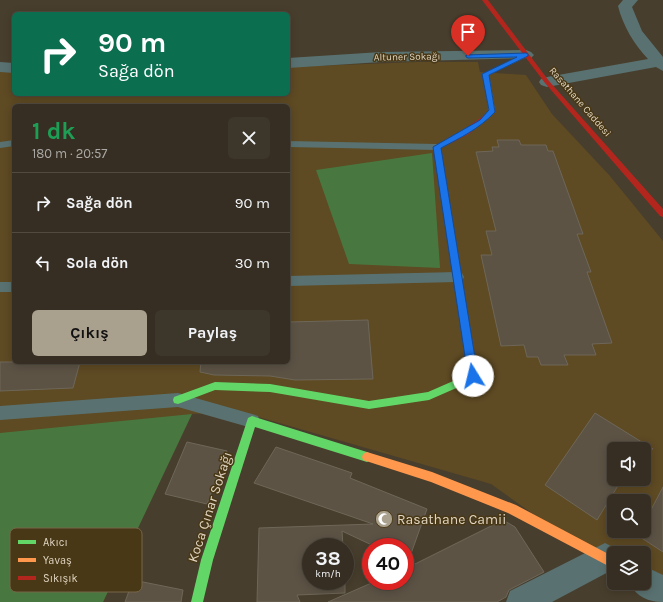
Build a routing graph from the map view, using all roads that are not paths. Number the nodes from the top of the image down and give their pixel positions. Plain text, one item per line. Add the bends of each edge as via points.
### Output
1 (485, 0) edge
2 (631, 0) edge
3 (526, 55) junction
4 (290, 63) edge
5 (661, 64) edge
6 (0, 67) edge
7 (12, 68) edge
8 (547, 82) junction
9 (12, 143) edge
10 (290, 144) edge
11 (0, 145) edge
12 (437, 147) junction
13 (663, 214) edge
14 (457, 277) junction
15 (290, 281) edge
16 (0, 287) edge
17 (12, 287) edge
18 (178, 400) junction
19 (0, 413) edge
20 (252, 421) junction
21 (607, 558) edge
22 (607, 561) edge
23 (651, 585) edge
24 (663, 592) edge
25 (197, 602) edge
26 (521, 602) edge

1 - 3 street, Rasathane Caddesi
2 - 5 street via 625,6 628,21
3 - 4 street, Altuner Sokağı via 381,57
3 - 8 street, Rasathane Caddesi
3 - 12 street via 486,74 492,111 483,121 456,139
5 - 8 street
6 - 7 street
8 - 13 street, Rasathane Caddesi
9 - 11 lane
10 - 12 lane
12 - 14 street
14 - 15 lane
14 - 18 street via 473,376 429,396 369,405 270,388 215,386
16 - 17 lane
18 - 19 lane
18 - 20 lane
20 - 21 street via 432,477 512,509
20 - 25 street, Koca Çınar Sokağı via 206,560
22 - 26 street
23 - 24 street

